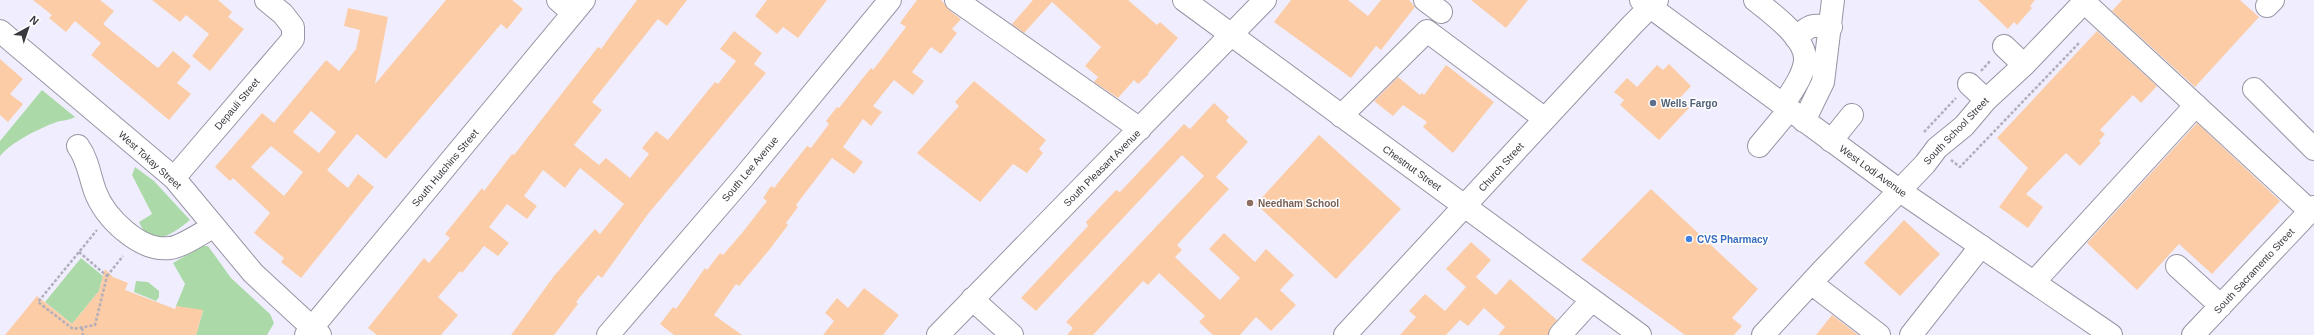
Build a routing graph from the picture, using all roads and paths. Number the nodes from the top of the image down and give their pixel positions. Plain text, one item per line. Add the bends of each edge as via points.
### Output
1 (266, 0) edge
2 (890, 0) edge
3 (956, 0) edge
4 (1184, 0) edge
5 (1265, 0) edge
6 (1755, 0) edge
7 (1833, 0) edge
8 (2084, 1) edge
9 (1649, 2) edge
10 (572, 4) edge
11 (1831, 27) junction
12 (0, 31) edge
13 (1232, 35) junction
14 (1796, 38) junction
15 (2004, 46) joint
16 (2024, 65) junction
17 (1969, 84) joint
18 (2254, 89) dead end
19 (1986, 100) junction
20 (2196, 105) junction
21 (1792, 112) junction
22 (1852, 114) dead end
23 (1341, 116) junction
24 (1545, 119) junction
25 (1140, 129) junction
26 (1831, 141) junction
27 (78, 146) dead end
28 (1759, 146) dead end
29 (2314, 149) edge
30 (174, 178) junction
31 (1900, 191) junction
32 (1465, 207) junction
33 (2312, 209) edge
34 (110, 214) junction
35 (214, 226) junction
36 (1981, 246) junction
37 (79, 252) junction
38 (124, 256) dead end
39 (2177, 266) dead end
40 (107, 276) junction
41 (2034, 282) junction
42 (1812, 283) junction
43 (972, 299) junction
44 (1591, 301) junction
45 (2221, 306) junction
46 (82, 327) junction
47 (312, 333) edge
48 (83, 335) edge
49 (608, 335) edge
50 (938, 335) edge
51 (1012, 335) edge
52 (1345, 335) edge
53 (1560, 335) edge
54 (1640, 335) edge
55 (1763, 335) edge
56 (1879, 335) edge
57 (1911, 335) edge
58 (2111, 335) edge
59 (2193, 335) edge

1 - 30 street, Depauli Street via 283,14 293,28 292,39
2 - 49 street, South Lee Avenue via 743,178
3 - 25 street
4 - 13 street, Chestnut Street
5 - 13 street, South Pleasant Avenue
6 - 14 street
7 - 11 street
8 - 16 street, South School Street
8 - 20 street
9 - 21 street, West Lodi Avenue
9 - 24 street, Church Street
10 - 47 street, South Hutchins Street
11 - 14 street via 1808,27
11 - 21 street via 1823,82
12 - 30 street, West Tokay Street
13 - 23 street, Chestnut Street
13 - 25 street, South Pleasant Avenue
14 - 21 street via 1801,44 1805,60
15 - 16 street
15 - 17 path
16 - 19 street, South School Street
17 - 19 street
18 - 29 street
19 - 31 street, South School Street via 1964,126 1937,148
20 - 33 street
20 - 41 street
21 - 26 street, West Lodi Avenue
21 - 28 street
22 - 26 street
23 - 24 street via 1427,31
23 - 32 street, Chestnut Street
24 - 32 street, Church Street
25 - 43 street, South Pleasant Avenue
26 - 31 street, West Lodi Avenue
27 - 34 street via 86,158 96,192
30 - 35 street, West Tokay Street
31 - 36 street, West Lodi Avenue
31 - 42 street, South School Street
32 - 44 street, Chestnut Street
32 - 52 street, Church Street
33 - 45 street, South Sacramento Street
34 - 35 street via 116,225 148,247 171,249
34 - 37 path
35 - 47 street, West Tokay Street via 253,273
36 - 41 street, West Lodi Avenue
36 - 57 street
37 - 40 path
37 - 46 path via 38,302 73,329
38 - 40 path
39 - 45 street
40 - 46 path via 95,325
41 - 58 street, West Lodi Avenue
42 - 55 street, South School Street
42 - 56 street
43 - 50 street, South Pleasant Avenue
43 - 51 street
44 - 53 street
44 - 54 street, Chestnut Street
45 - 59 street, South Sacramento Street
46 - 48 path

